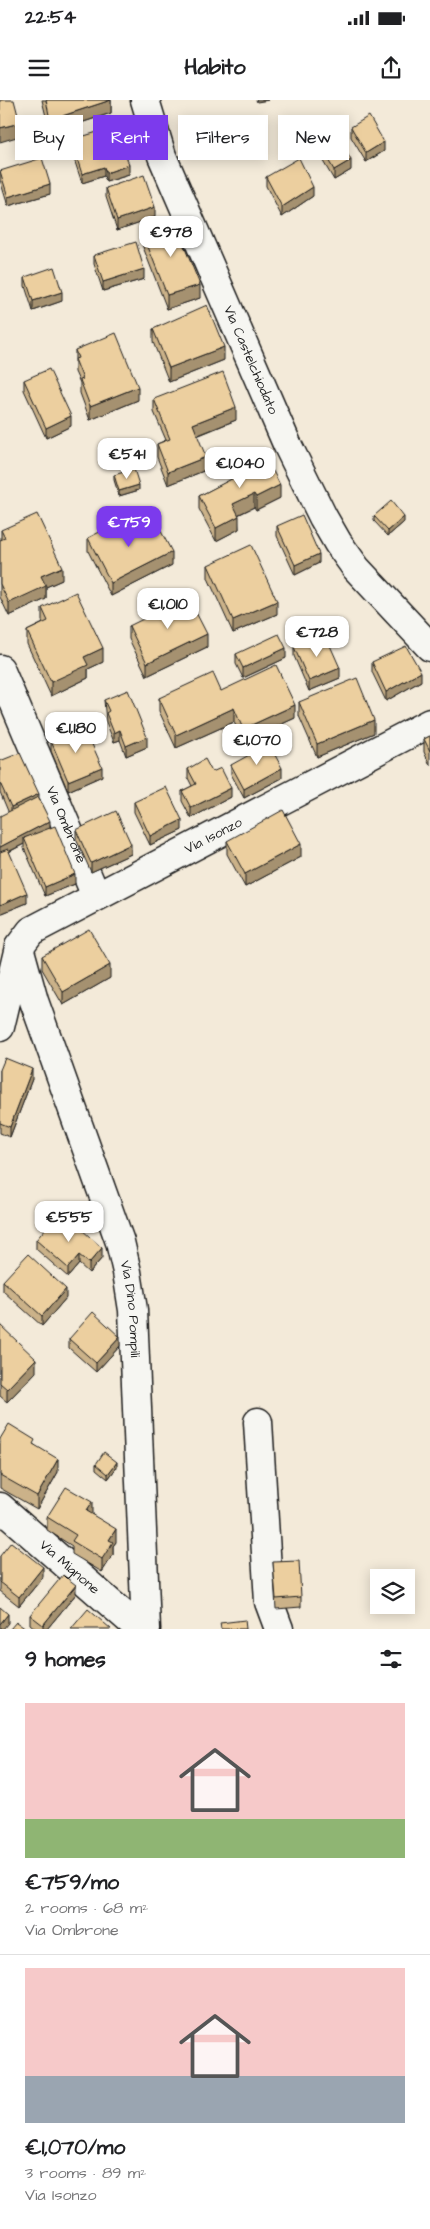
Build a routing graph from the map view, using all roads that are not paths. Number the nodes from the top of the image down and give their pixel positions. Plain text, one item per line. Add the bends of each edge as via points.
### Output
1 (145, 100) edge
2 (430, 648) edge
3 (0, 670) edge
4 (430, 723) edge
5 (96, 896) junction
6 (9, 943) edge
7 (0, 1027) edge
8 (258, 1422) dead end
9 (0, 1507) edge
10 (140, 1629) edge
11 (146, 1629) edge
12 (280, 1629) edge

1 - 2 street, Via Castelchiodato via 169,172 287,444 323,517 356,568
3 - 5 street, Via Ombrone
4 - 5 street, Via Isonzo
5 - 6 street, Via Isonzo
6 - 7 street
6 - 11 street, Via Dino Pompili via 34,1001 120,1242 127,1272 133,1310
8 - 12 street via 268,1602
9 - 10 street, Via Mignone

